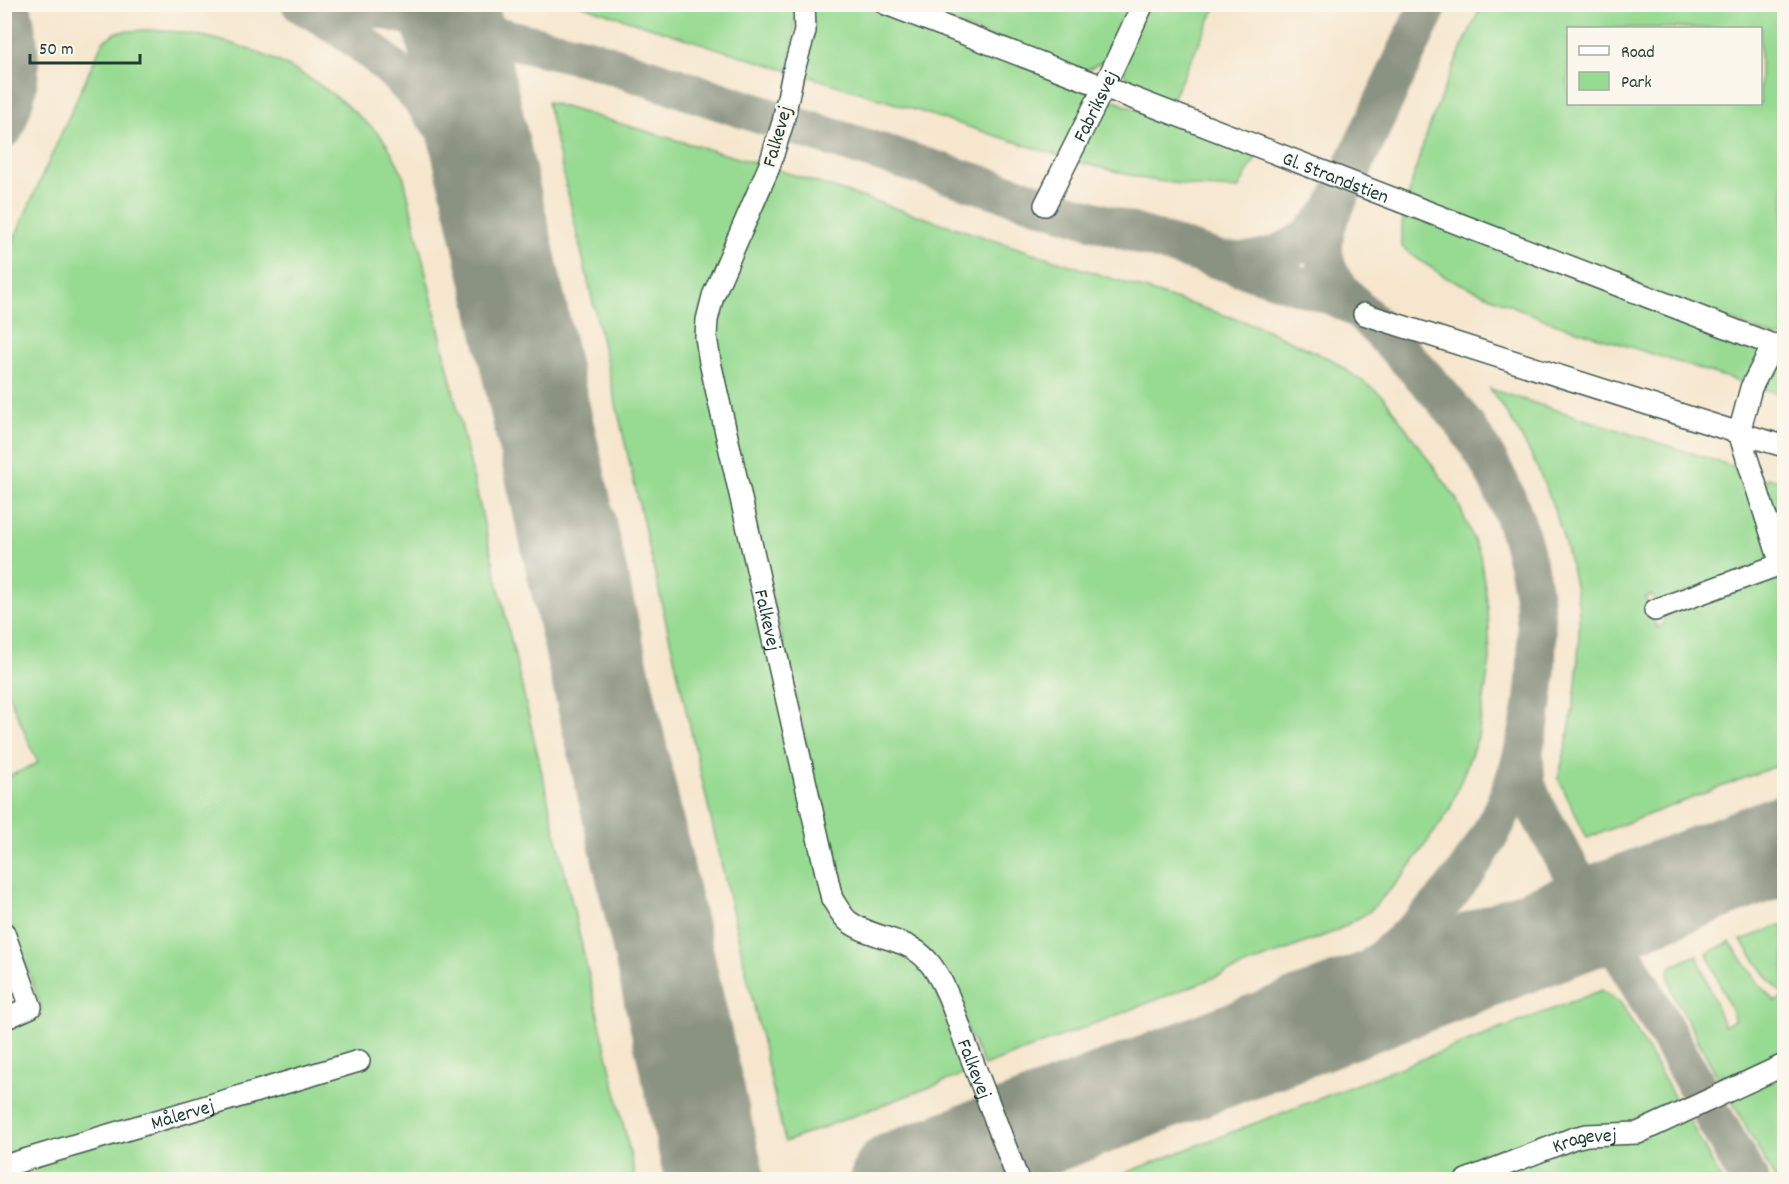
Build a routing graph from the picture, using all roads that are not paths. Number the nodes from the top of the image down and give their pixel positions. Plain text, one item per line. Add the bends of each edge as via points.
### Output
1 (804, 4) edge
2 (886, 4) edge
3 (1143, 4) edge
4 (1104, 87) junction
5 (1045, 206) dead end
6 (1364, 314) dead end
7 (1779, 345) edge
8 (1739, 433) junction
9 (1785, 446) edge
10 (1655, 610) dead end
11 (4, 933) edge
12 (4, 1019) edge
13 (359, 1061) dead end
14 (1785, 1065) edge
15 (4, 1166) edge
16 (1018, 1179) edge
17 (1466, 1179) edge

1 - 16 lane, Falkevej via 805,31 783,122 769,167 706,320 710,362 832,899 849,921 916,951 939,977
2 - 4 lane, Gl. Strandstien
3 - 4 lane, Fabriksvej
4 - 5 lane, Fabriksvej
4 - 7 lane, Gl. Strandstien
6 - 8 lane
7 - 8 lane via 1751,388
8 - 9 lane
8 - 10 lane via 1781,564
11 - 12 lane via 31,1007
13 - 15 lane, Målervej
14 - 17 lane, Kragevej via 1638,1133 1574,1138

